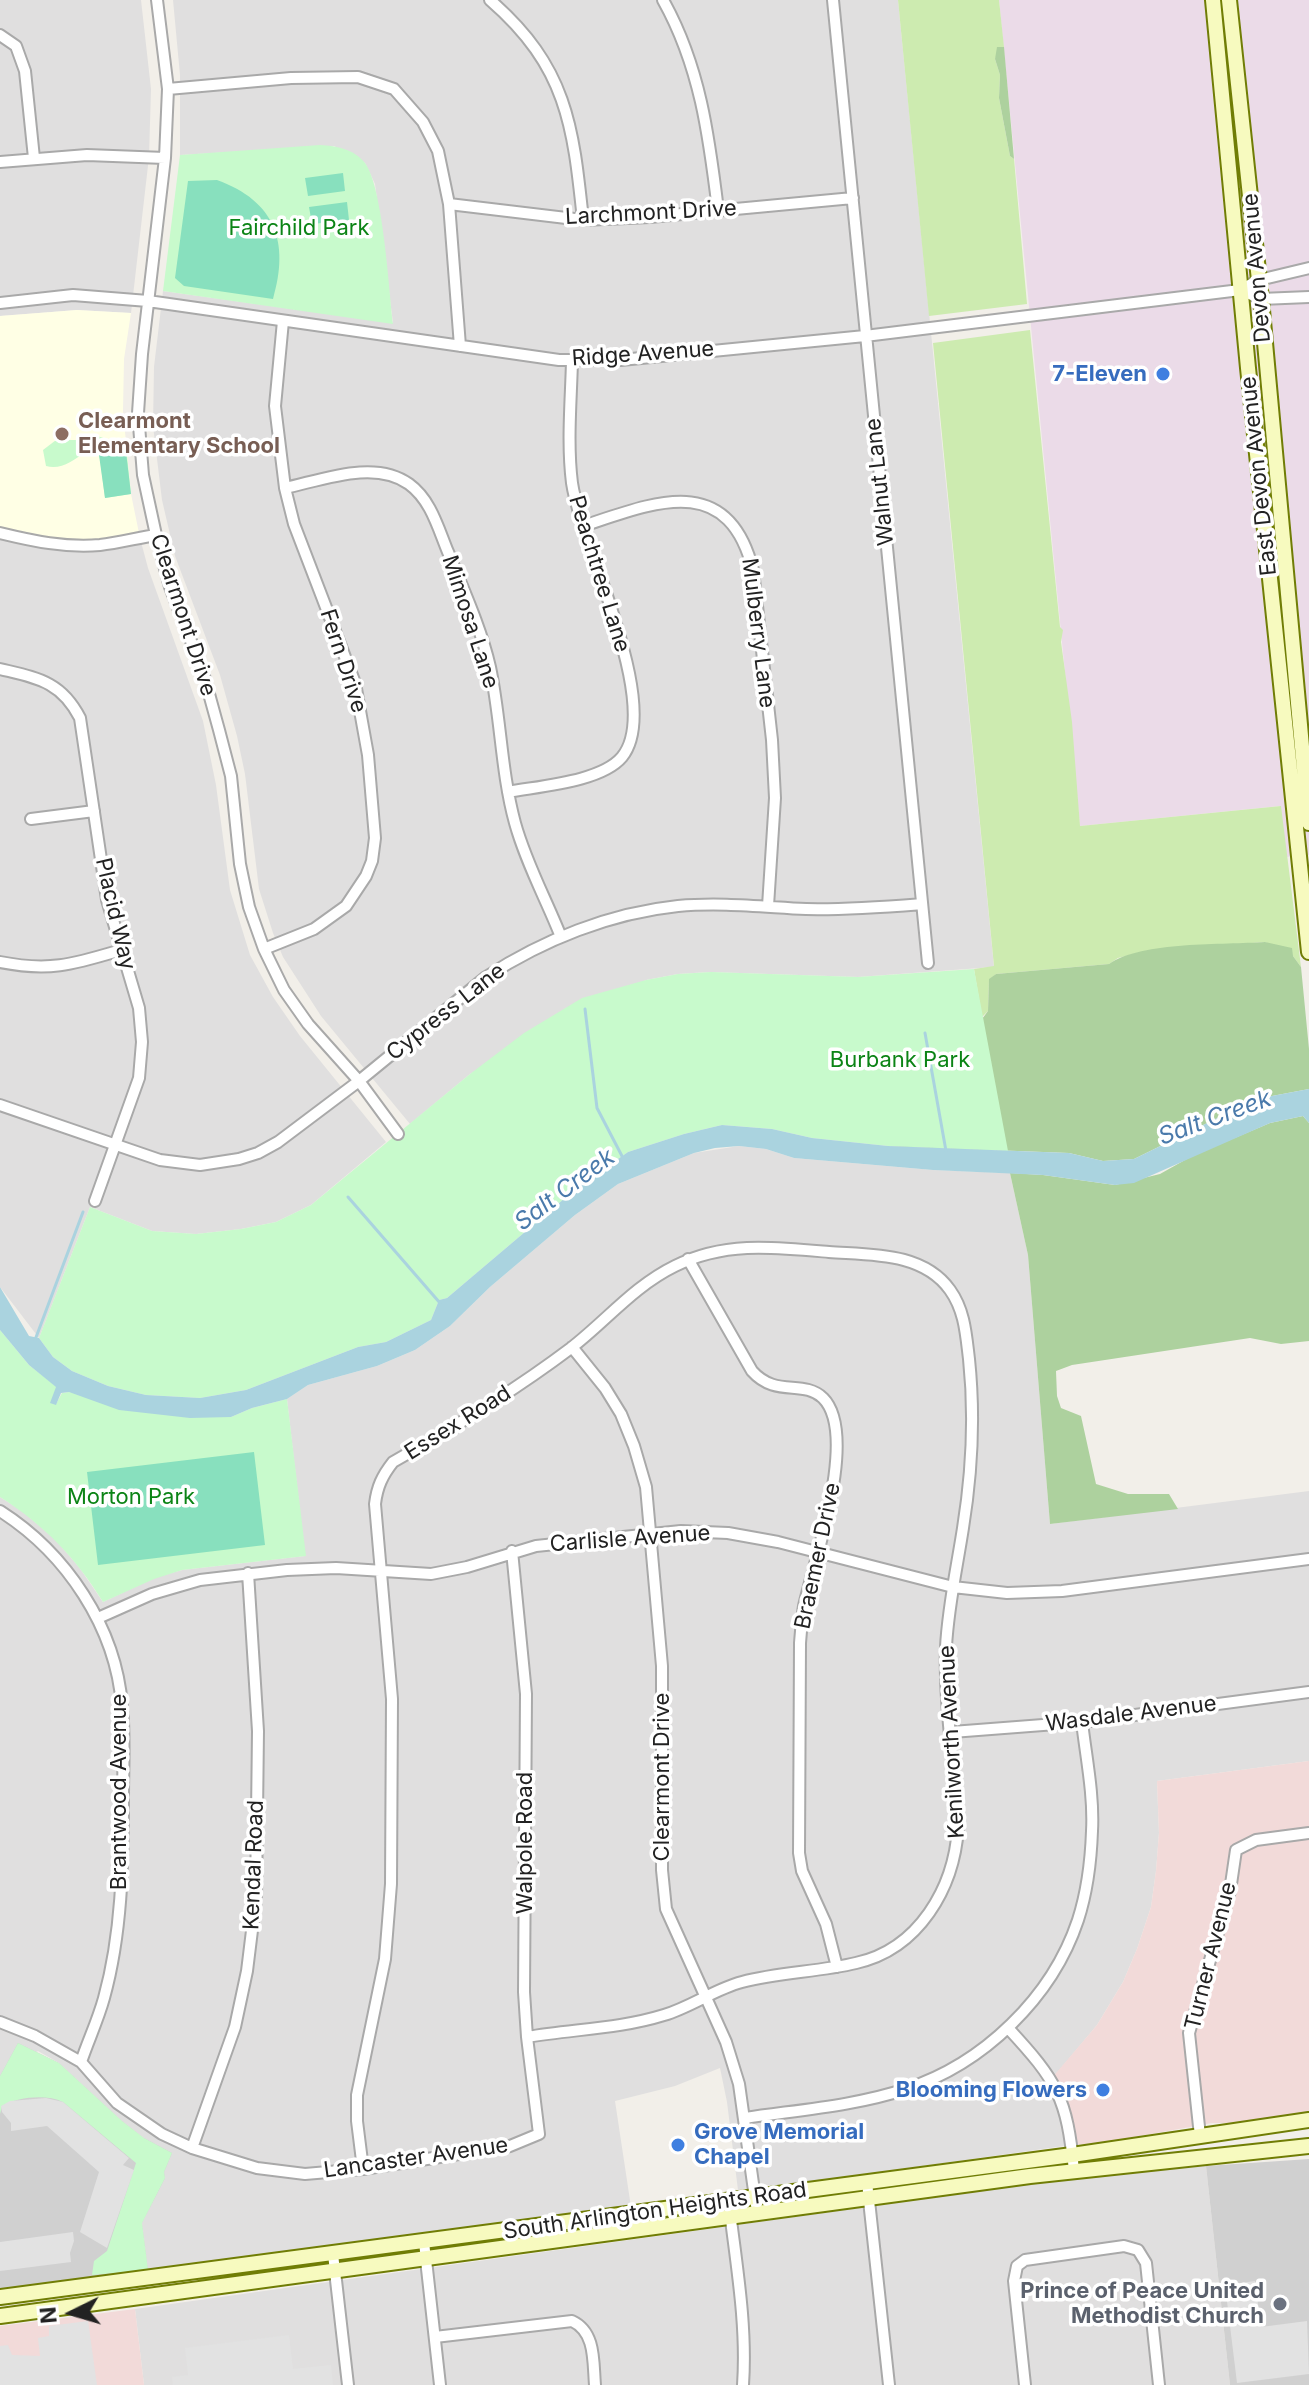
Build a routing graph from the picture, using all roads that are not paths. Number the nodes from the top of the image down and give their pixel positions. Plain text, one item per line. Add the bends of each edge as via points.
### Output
1 (157, 0) edge
2 (490, 0) edge
3 (663, 0) edge
4 (833, 0) edge
5 (1213, 0) edge
6 (1229, 0) edge
7 (0, 35) edge
8 (168, 89) junction
9 (34, 158) junction
10 (165, 158) junction
11 (0, 162) edge
12 (853, 198) junction
13 (449, 204) junction
14 (718, 210) junction
15 (583, 220) junction
16 (1309, 268) edge
17 (1259, 280) junction
18 (1240, 290) junction
19 (1309, 297) edge
20 (1261, 299) junction
21 (148, 301) junction
22 (0, 303) edge
23 (283, 321) junction
24 (865, 336) junction
25 (460, 346) junction
26 (572, 361) junction
27 (285, 488) junction
28 (583, 526) junction
29 (0, 533) edge
30 (156, 535) junction
31 (0, 669) edge
32 (508, 792) junction
33 (94, 811) junction
34 (31, 819) dead end
35 (1309, 823) edge
36 (922, 904) junction
37 (768, 906) junction
38 (561, 937) junction
39 (264, 949) junction
40 (121, 950) junction
41 (1309, 952) edge
42 (0, 962) edge
43 (928, 963) dead end
44 (359, 1081) junction
45 (0, 1105) edge
46 (398, 1134) dead end
47 (115, 1145) junction
48 (95, 1201) dead end
49 (688, 1259) junction
50 (966, 1328) joint
51 (572, 1347) junction
52 (0, 1511) edge
53 (649, 1535) junction
54 (512, 1551) junction
55 (817, 1554) junction
56 (1309, 1559) edge
57 (381, 1570) junction
58 (248, 1573) junction
59 (953, 1587) junction
60 (98, 1618) junction
61 (1309, 1692) edge
62 (1082, 1722) junction
63 (952, 1732) junction
64 (1309, 1833) edge
65 (837, 1967) junction
66 (706, 1996) junction
67 (0, 2022) edge
68 (1008, 2028) junction
69 (527, 2037) junction
70 (81, 2062) junction
71 (745, 2118) junction
72 (1309, 2120) edge
73 (539, 2134) joint
74 (1200, 2136) junction
75 (1309, 2146) edge
76 (192, 2148) junction
77 (1073, 2163) junction
78 (363, 2169) junction
79 (868, 2190) junction
80 (756, 2205) junction
81 (730, 2209) junction
82 (425, 2250) junction
83 (334, 2262) junction
84 (0, 2297) edge
85 (0, 2316) edge
86 (435, 2337) junction
87 (348, 2385) edge
88 (440, 2385) edge
89 (595, 2385) edge
90 (743, 2385) edge
91 (889, 2385) edge
92 (1025, 2385) edge
93 (1159, 2385) edge

1 - 8 street, Clearmont Drive
2 - 15 street via 527,38 554,78 568,115
3 - 14 street via 700,92
4 - 12 street, Walnut Lane
5 - 18 main road, East Devon Avenue
6 - 17 main road, Devon Avenue
7 - 9 street via 16,46 25,71
8 - 10 street, Clearmont Drive
8 - 13 street via 358,77 394,89 423,122 438,151
9 - 10 street
9 - 11 street
10 - 21 street, Clearmont Drive
12 - 14 street, Larchmont Drive
12 - 24 street, Walnut Lane
13 - 15 street, Larchmont Drive
13 - 25 street
14 - 15 street, Larchmont Drive
16 - 17 street
17 - 18 street
17 - 20 main road, Devon Avenue
18 - 20 street
18 - 24 street, Ridge Avenue
18 - 41 main road, East Devon Avenue
19 - 20 street
20 - 35 main road, Devon Avenue
21 - 22 street, Ridge Avenue via 73,295
21 - 23 street, Ridge Avenue
21 - 30 street, Clearmont Drive via 138,413 143,475
23 - 25 street, Ridge Avenue
23 - 27 street, Fern Drive via 275,406
24 - 26 street, Ridge Avenue
24 - 36 street, Walnut Lane
25 - 26 street, Ridge Avenue
26 - 28 street, Peachtree Lane via 570,462
27 - 32 street, Mimosa Lane via 367,472 408,483 424,499 489,663
27 - 39 street, Fern Drive via 355,683 375,838 366,876 346,906 314,929
28 - 32 street, Peachtree Lane via 623,648 632,740 616,763 601,772
28 - 37 street, Mulberry Lane via 665,501 682,501 702,505 731,522 748,549 774,783
29 - 30 street via 76,546
30 - 39 street, Clearmont Drive via 203,672 231,776 240,864
31 - 33 street, Placid Way via 42,680 73,705 84,734
32 - 38 street, Mimosa Lane via 523,849
33 - 34 street
33 - 40 street, Placid Way via 107,900
36 - 37 street, Cypress Lane
36 - 43 street, Walnut Lane
37 - 38 street, Cypress Lane via 648,910
38 - 44 street, Cypress Lane via 486,977
39 - 44 street, Clearmont Drive via 308,1024
40 - 42 street via 58,967
40 - 47 street, Placid Way via 139,1008 142,1042 139,1078
44 - 46 street, Clearmont Drive
44 - 47 street, Cypress Lane via 278,1142 239,1159 179,1164
45 - 47 street, Cypress Lane
47 - 48 street, Placid Way
49 - 50 street, Essex Road via 753,1246 908,1261 940,1278
49 - 51 street, Essex Road via 639,1288
49 - 55 street, Braemer Drive via 763,1383 818,1393 834,1415 832,1497
50 - 59 street, Kenilworth Avenue via 972,1461
51 - 53 street, Clearmont Drive via 621,1414 643,1477
51 - 57 street, Essex Road via 502,1399 393,1462 376,1490
52 - 60 street, Brantwood Avenue via 45,1546
53 - 54 street, Carlisle Avenue
53 - 55 street, Carlisle Avenue via 728,1533
53 - 66 street, Clearmont Drive via 662,1666 666,1909
54 - 57 street, Carlisle Avenue via 431,1574
54 - 69 street, Walpole Road via 526,1694
55 - 59 street, Carlisle Avenue
55 - 65 street, Braemer Drive via 800,1643 799,1853
56 - 59 street, Carlisle Avenue via 1062,1591 1007,1593
57 - 58 street, Carlisle Avenue
57 - 78 street, Essex Road via 392,1699 391,1884 385,1959 357,2095
58 - 60 street, Carlisle Avenue via 175,1586
58 - 76 street, Kendal Road via 258,1731 256,1898 235,2027
59 - 63 street, Kenilworth Avenue via 946,1650
60 - 70 street, Brantwood Avenue via 122,1704 123,1876 104,1998
61 - 62 street, Wasdale Avenue
62 - 63 street, Wasdale Avenue
62 - 68 street via 1093,1828 1077,1921 1057,1965
63 - 65 street, Kenilworth Avenue via 958,1828 945,1888 902,1942 860,1963
64 - 74 street, Turner Avenue via 1256,1840 1236,1850 1230,1891 1189,2033
65 - 66 street, Kenilworth Avenue via 742,1982
66 - 69 street, Kenilworth Avenue via 633,2024
66 - 71 street, Clearmont Drive via 726,2042
67 - 70 street, Lancaster Avenue
68 - 71 street via 959,2065 905,2090
68 - 77 street via 1037,2059 1060,2096
69 - 73 street, Walpole Road
70 - 76 street, Lancaster Avenue via 117,2103
71 - 80 street, Clearmont Drive
72 - 74 main road, South Arlington Heights Road
73 - 78 street, Lancaster Avenue via 510,2146
74 - 77 main road, South Arlington Heights Road
75 - 77 main road, South Arlington Heights Road
76 - 78 street, Lancaster Avenue via 257,2168 305,2174
77 - 79 main road, South Arlington Heights Road
79 - 80 main road, South Arlington Heights Road
79 - 91 street
80 - 81 main road, South Arlington Heights Road
81 - 82 main road, South Arlington Heights Road
81 - 90 street via 744,2330
82 - 83 main road, South Arlington Heights Road
82 - 86 street
83 - 84 main road, South Arlington Heights Road
83 - 85 main road, South Arlington Heights Road
83 - 87 street
86 - 88 street
86 - 89 street via 572,2321 589,2336
92 - 93 street via 1017,2266 1025,2260 1124,2246 1138,2250 1146,2263

